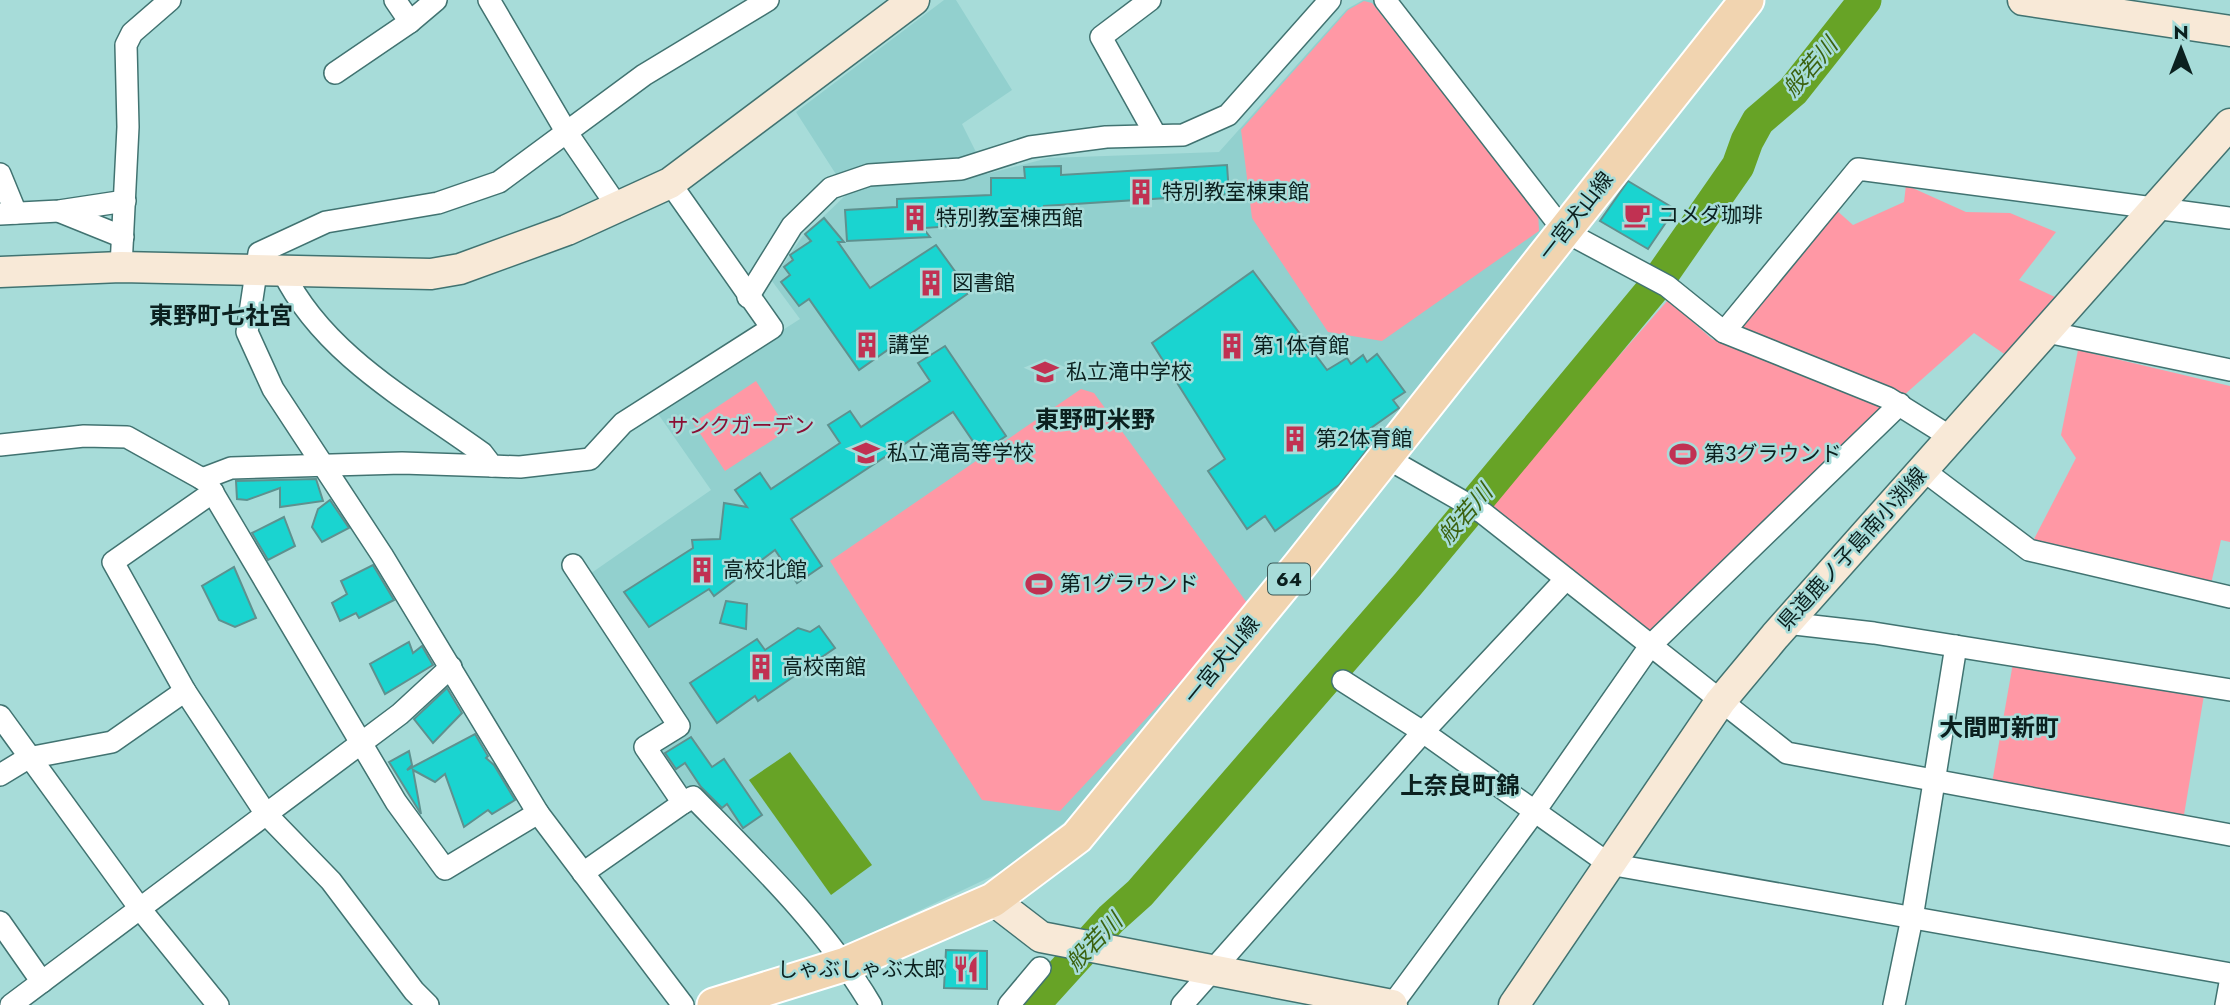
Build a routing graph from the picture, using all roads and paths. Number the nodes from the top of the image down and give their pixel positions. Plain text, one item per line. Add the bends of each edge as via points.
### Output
1 (170, 0) edge
2 (395, 0) edge
3 (436, 0) edge
4 (489, 0) edge
5 (768, 0) edge
6 (914, 0) edge
7 (1150, 0) edge
8 (1330, 0) edge
9 (1385, 0) edge
10 (1747, 0) edge
11 (2023, 0) edge
12 (411, 22) junction
13 (2230, 31) edge
14 (335, 73) dead end
15 (2230, 124) edge
16 (567, 133) junction
17 (1155, 134) junction
18 (0, 174) edge
19 (670, 183) junction
20 (125, 201) junction
21 (2158, 208) junction
22 (619, 209) junction
23 (59, 211) junction
24 (8, 213) edge
25 (2230, 218) edge
26 (1564, 231) junction
27 (122, 252) junction
28 (269, 271) junction
29 (0, 272) edge
30 (748, 297) junction
31 (2047, 331) junction
32 (1724, 332) junction
33 (2230, 370) edge
34 (1900, 404) junction
35 (1952, 438) junction
36 (0, 445) edge
37 (1385, 457) junction
38 (325, 466) junction
39 (492, 466) junction
40 (1923, 470) junction
41 (208, 485) junction
42 (573, 565) dead end
43 (1566, 579) junction
44 (2230, 597) edge
45 (1786, 623) junction
46 (1650, 646) junction
47 (1956, 646) junction
48 (451, 667) junction
49 (1343, 681) dead end
50 (2230, 690) edge
51 (185, 691) junction
52 (1720, 702) junction
53 (0, 716) edge
54 (1423, 732) junction
55 (363, 742) junction
56 (28, 758) junction
57 (0, 775) edge
58 (1934, 780) junction
59 (682, 803) junction
60 (1535, 811) junction
61 (538, 813) junction
62 (266, 814) junction
63 (2230, 835) edge
64 (1609, 864) junction
65 (583, 873) junction
66 (993, 900) junction
67 (141, 910) junction
68 (1912, 918) junction
69 (0, 922) edge
70 (846, 964) junction
71 (1040, 968) dead end
72 (1213, 972) junction
73 (2230, 974) edge
74 (42, 982) junction
75 (2230, 983) edge
76 (11, 1005) edge
77 (218, 1005) edge
78 (428, 1005) edge
79 (683, 1005) edge
80 (714, 1005) edge
81 (871, 1005) edge
82 (1009, 1005) edge
83 (1182, 1005) edge
84 (1392, 1005) edge
85 (1514, 1005) edge
86 (1894, 1005) edge
87 (2226, 1005) edge

1 - 20 street via 132,33 126,45
2 - 12 street
3 - 12 street
4 - 16 street
5 - 16 street via 644,75
6 - 19 street
7 - 17 street via 1101,37
8 - 17 street via 1228,115 1183,135
9 - 26 street
10 - 26 main road, 一宮犬山線 / 64
11 - 13 street
12 - 14 street
15 - 21 street, 県道鹿ノ子島南小渕線
16 - 22 street
16 - 28 street via 499,182 438,203 326,222 259,253
17 - 30 street via 1030,146 961,169 869,175 831,188 792,226
18 - 24 street
19 - 22 street
19 - 30 street
20 - 23 street
20 - 27 street
21 - 25 street
21 - 31 street, 県道鹿ノ子島南小渕線
21 - 32 street via 1858,169
22 - 28 street via 460,269 431,274
23 - 24 street
23 - 27 street
26 - 32 street via 1667,286
26 - 37 main road, 一宮犬山線 / 64
27 - 28 street
27 - 29 street
28 - 38 street via 247,331 273,389
28 - 39 street via 340,350 482,453
30 - 39 street via 772,328 623,423 590,459
31 - 33 street
31 - 35 street, 県道鹿ノ子島南小渕線
32 - 34 street
34 - 35 street
34 - 46 street
35 - 40 street, 県道鹿ノ子島南小渕線
36 - 41 street via 84,436 127,437
37 - 43 street via 1476,507
37 - 66 main road, 一宮犬山線 / 64 via 1077,837
38 - 39 street
38 - 41 street via 230,468
38 - 48 street
40 - 44 street via 2029,551
40 - 45 street, 県道鹿ノ子島南小渕線
41 - 51 street via 113,562
41 - 55 street
42 - 59 street via 679,726 645,747
43 - 46 street
43 - 54 street
45 - 47 street
45 - 52 street, 県道鹿ノ子島南小渕線
46 - 52 street
46 - 60 street
47 - 50 street
47 - 58 street
48 - 55 street
48 - 61 street
49 - 54 street
51 - 56 street via 112,742
51 - 62 street
52 - 58 street via 1787,753
52 - 64 street, 県道鹿ノ子島南小渕線
53 - 56 street
54 - 60 street
54 - 72 street
55 - 61 street via 396,802 445,869
55 - 62 street
56 - 57 street
56 - 67 street
58 - 63 street
58 - 68 street
59 - 65 street
59 - 70 street via 693,797 777,883
60 - 64 street
60 - 84 street
61 - 65 street
62 - 67 street
62 - 78 street via 331,881
64 - 68 street
64 - 85 street, 県道鹿ノ子島南小渕線
65 - 79 street
66 - 70 main road, 一宮犬山線 / 64
66 - 72 street via 1041,937
67 - 74 street
67 - 77 street
68 - 73 street
68 - 86 street
69 - 74 street
70 - 80 main road, 一宮犬山線 / 64
70 - 81 street
71 - 82 street
72 - 83 street
72 - 84 street
74 - 76 street
75 - 87 street

